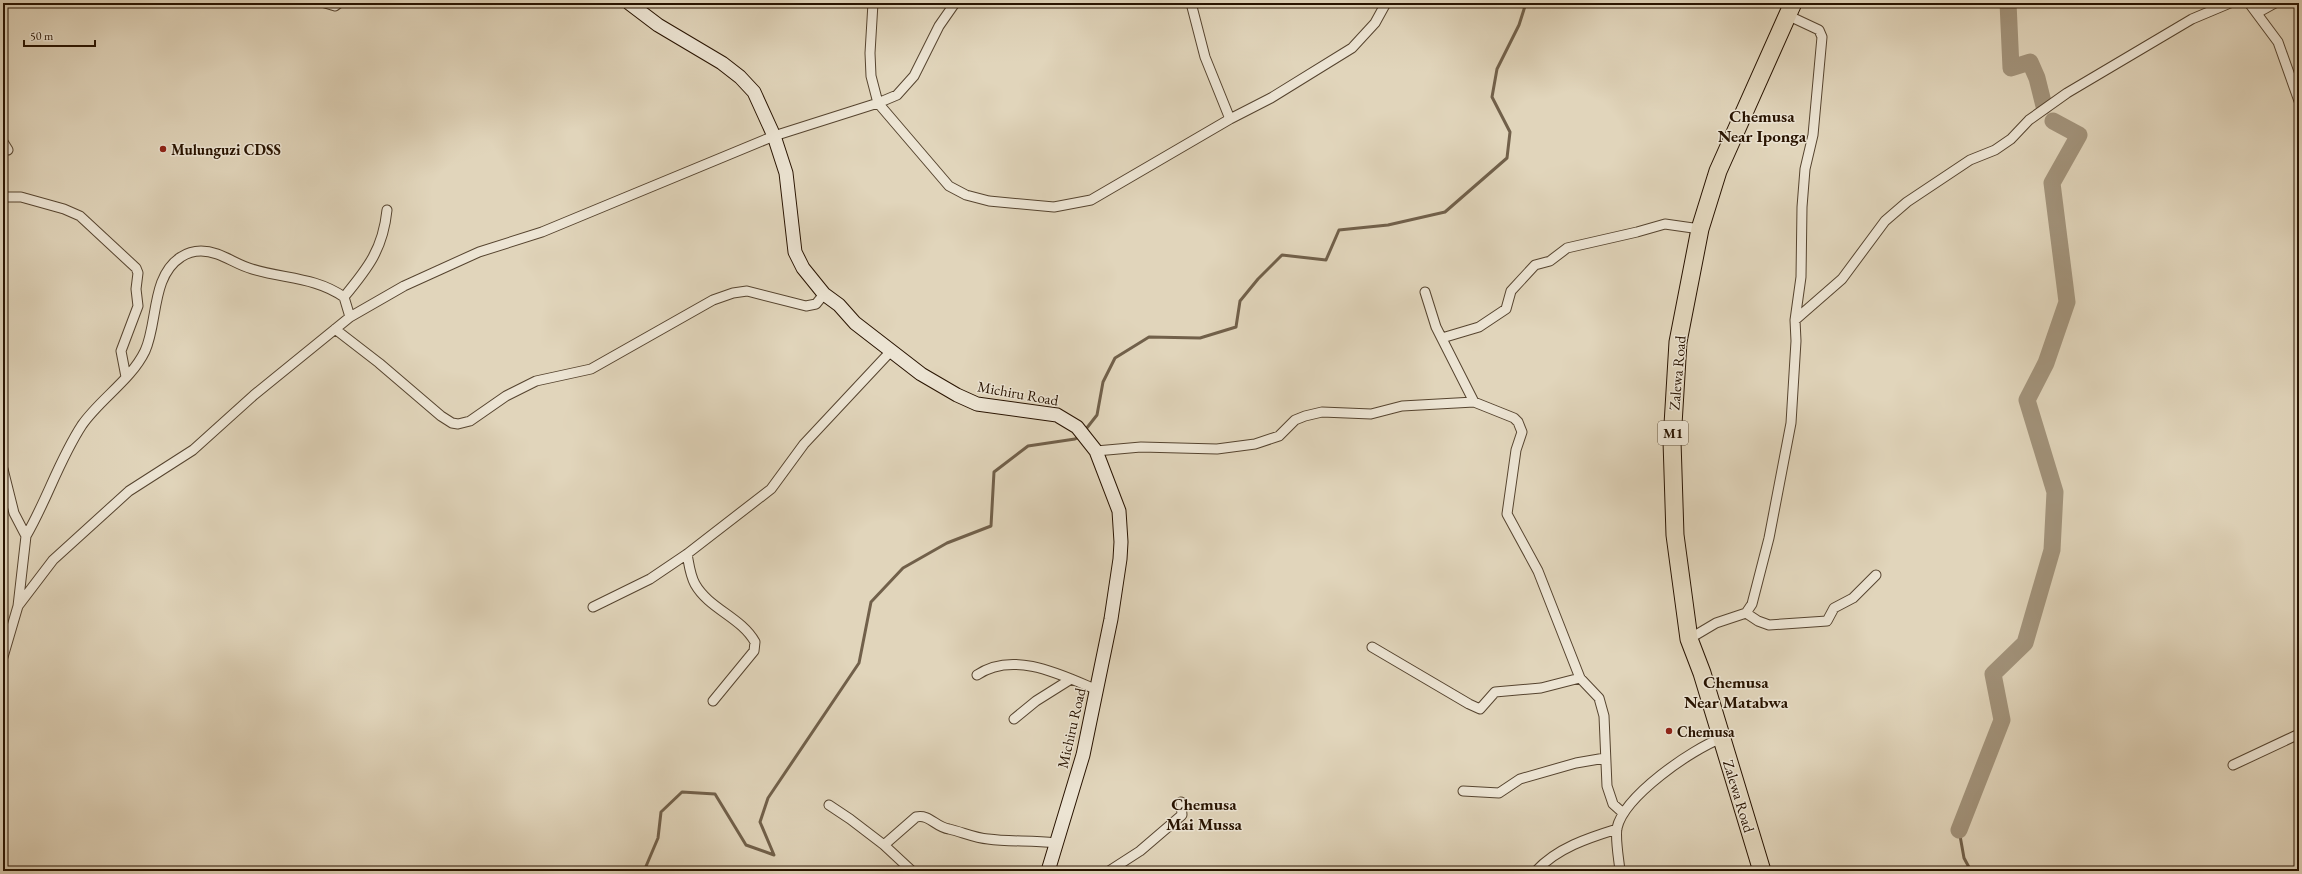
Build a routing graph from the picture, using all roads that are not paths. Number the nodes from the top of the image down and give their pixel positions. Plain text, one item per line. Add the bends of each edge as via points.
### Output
1 (325, 3) edge
2 (339, 3) edge
3 (629, 3) edge
4 (873, 3) edge
5 (955, 3) edge
6 (1191, 3) edge
7 (1386, 3) edge
8 (2230, 3) edge
9 (2249, 3) edge
10 (2275, 3) edge
11 (1790, 9) edge
12 (2257, 13) junction
13 (2299, 101) edge
14 (878, 103) junction
15 (1230, 119) junction
16 (774, 136) junction
17 (3, 142) edge
18 (8, 150) dead end
19 (3, 197) edge
20 (387, 210) dead end
21 (1700, 229) junction
22 (1425, 292) dead end
23 (824, 294) junction
24 (344, 297) junction
25 (350, 317) junction
26 (1795, 320) junction
27 (335, 329) junction
28 (1442, 338) junction
29 (891, 351) junction
30 (126, 377) junction
31 (1474, 402) junction
32 (1096, 451) junction
33 (3, 469) edge
34 (26, 536) junction
35 (687, 554) junction
36 (1876, 575) dead end
37 (18, 606) junction
38 (593, 607) dead end
39 (1746, 613) junction
40 (1689, 639) junction
41 (1372, 647) dead end
42 (3, 657) edge
43 (977, 675) dead end
44 (1580, 678) junction
45 (1071, 679) junction
46 (1097, 690) junction
47 (713, 701) dead end
48 (1014, 719) dead end
49 (2299, 734) edge
50 (1722, 738) junction
51 (1605, 758) junction
52 (2233, 765) dead end
53 (1463, 792) dead end
54 (1181, 802) dead end
55 (829, 806) dead end
56 (1623, 813) junction
57 (1616, 829) junction
58 (1055, 843) junction
59 (884, 846) junction
60 (912, 871) edge
61 (1048, 871) edge
62 (1109, 871) edge
63 (1536, 871) edge
64 (1620, 871) edge
65 (1762, 871) edge

1 - 2 street via 335,6
3 - 16 street, Michiru Road via 658,25 722,63 740,77 754,92
4 - 14 street via 871,76
5 - 14 street via 939,26 914,76 905,88 897,95
6 - 15 street via 1205,58
7 - 15 street via 1375,23 1352,48 1271,98
8 - 26 street via 2192,20 2067,93 2029,120 2011,139 1995,150 1970,160 1907,202 1885,221 1842,279
9 - 12 street
10 - 12 street
11 - 21 highway, Zalewa Road / M1 via 1718,171
11 - 26 street via 1818,30 1822,37 1813,136 1804,179 1801,277
12 - 13 street via 2278,42
14 - 15 street via 950,186 974,198 1047,207 1091,200
14 - 16 street
16 - 23 street, Michiru Road via 786,173 795,252 803,268
16 - 25 street via 542,232 479,252 404,286
17 - 18 street
19 - 30 street via 21,198 80,216 136,268 138,306 120,351
20 - 24 street via 379,247 370,264
21 - 28 street via 1665,224 1567,248 1550,261 1535,265 1511,290 1506,309 1479,327
21 - 40 highway, Zalewa Road / M1 via 1678,342 1672,441 1675,535
22 - 28 street
23 - 27 street via 816,304 806,306 747,291 717,298 591,369 536,381 506,396 470,421 458,424 441,416
23 - 29 street, Michiru Road via 839,305 855,323
24 - 25 street
24 - 30 street via 331,288 315,282 250,269 216,254 191,252 179,258 166,274 159,292 154,324 145,351
25 - 27 street
26 - 39 street via 1791,423 1767,545 1752,604
27 - 37 street via 254,395 193,450 129,491 53,560
28 - 31 street
29 - 32 street, Michiru Road via 921,374 977,404 1041,412 1066,419 1077,427
29 - 35 street via 804,444 782,478 771,489
30 - 34 street via 92,413 73,440
31 - 32 street via 1402,406 1371,414 1312,414 1295,420 1273,439 1255,444 1216,449 1141,448
31 - 44 street via 1514,418 1521,427 1507,514 1538,571
32 - 46 street, Michiru Road via 1117,500 1121,520 1121,542 1111,618
33 - 34 street via 14,513
34 - 37 street
35 - 38 street via 650,578
35 - 47 street via 691,575 700,591 741,623 755,642 754,651
36 - 39 street via 1853,598 1834,608 1827,621 1769,625
37 - 42 street
39 - 40 street via 1716,623
40 - 50 highway, Zalewa Road / M1
41 - 44 street via 1480,709 1495,692 1541,688
43 - 45 street via 985,670 1016,665 1048,669
44 - 51 street via 1595,692 1602,705
45 - 46 street
45 - 48 street via 1036,701
46 - 58 street, Michiru Road via 1083,755
49 - 52 street
50 - 56 street via 1705,744 1672,765
50 - 65 highway, Zalewa Road / M1
51 - 53 street via 1576,763 1520,779 1499,793
51 - 56 street via 1607,786 1614,804
54 - 62 street via 1182,815 1171,826
55 - 59 street
56 - 57 street
57 - 63 street via 1585,838 1555,855
57 - 64 street
58 - 59 street via 986,839 940,827 928,817 922,816 916,817
58 - 61 street, Michiru Road
59 - 60 street

